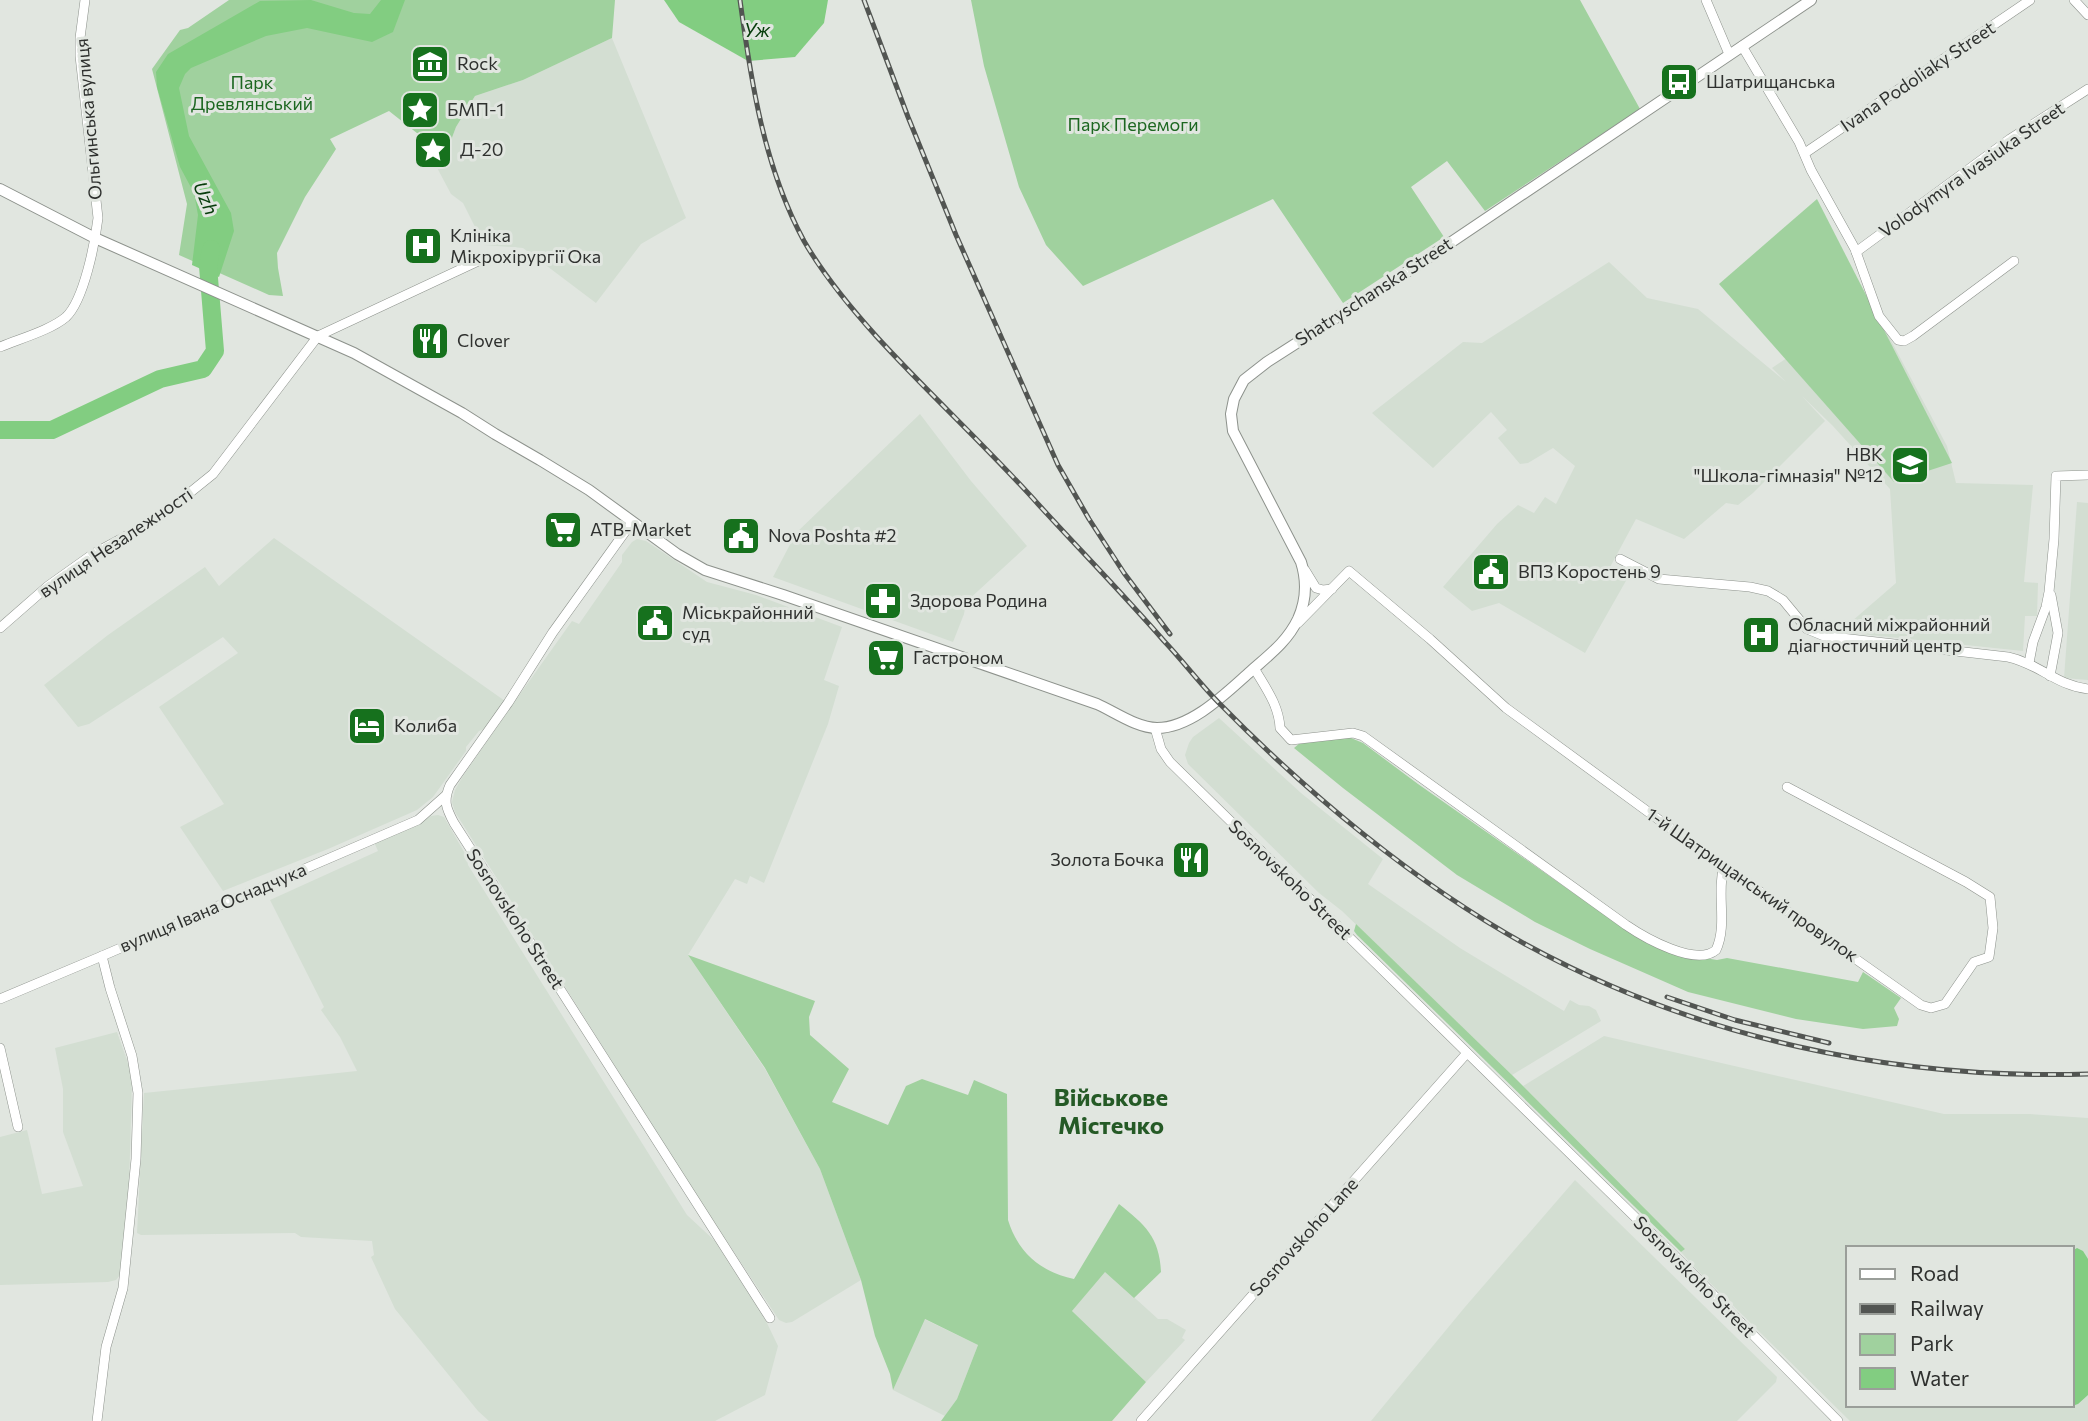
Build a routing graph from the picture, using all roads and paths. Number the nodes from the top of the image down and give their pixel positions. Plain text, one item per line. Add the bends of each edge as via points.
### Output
1 (85, 0) edge
2 (1706, 0) edge
3 (1811, 0) edge
4 (2030, 0) edge
5 (2074, 0) edge
6 (2088, 15) edge
7 (1742, 46) junction
8 (1730, 54) junction
9 (2088, 89) edge
10 (1805, 153) junction
11 (0, 189) edge
12 (95, 238) junction
13 (1856, 252) junction
14 (487, 257) dead end
15 (2014, 261) dead end
16 (318, 336) junction
17 (0, 347) edge
18 (2088, 475) edge
19 (632, 522) junction
20 (1620, 559) dead end
21 (1301, 562) junction
22 (2050, 586) junction
23 (1332, 589) junction
24 (0, 628) edge
25 (1292, 629) junction
26 (2029, 663) junction
27 (1254, 668) junction
28 (2050, 676) junction
29 (2088, 689) edge
30 (1155, 728) junction
31 (1787, 787) dead end
32 (445, 796) junction
33 (1724, 866) junction
34 (102, 956) junction
35 (0, 999) edge
36 (0, 1048) edge
37 (1467, 1053) junction
38 (18, 1127) dead end
39 (770, 1318) dead end
40 (97, 1421) edge
41 (1140, 1421) edge
42 (1838, 1421) edge

1 - 12 street, Ольгинська вулиця via 80,56 99,218
2 - 8 street
3 - 7 street, Shatryschanska Street
4 - 10 street, Ivana Podoliaky Street
5 - 6 street
7 - 8 street, Shatryschanska Street
7 - 10 street
8 - 21 street, Shatryschanska Street via 1244,380 1234,400 1233,431
9 - 13 street, Volodymyra Ivasiuka Street via 2010,139
10 - 13 street
11 - 12 street
12 - 16 street
12 - 17 street, Ольгинська вулиця via 82,288 65,318
13 - 15 street via 1877,311 1893,335 1904,341
14 - 16 street, вулиця Незалежності
16 - 19 street via 462,413 589,490
16 - 24 street, вулиця Незалежності via 213,474 156,520 93,554 48,586
18 - 22 street via 2056,476
19 - 30 street via 705,570
19 - 32 street via 552,632
20 - 26 street via 1659,579 1768,591 1783,600 1807,629 1824,636 1964,650
21 - 23 street via 1314,586
21 - 25 street, Shatryschanska Street via 1304,600
22 - 26 street
22 - 28 street via 2058,630
23 - 25 street, 1-й Шатрищанський провулок
23 - 33 street, 1-й Шатрищанський провулок via 1349,571 1503,706
25 - 27 street, Shatryschanska Street
26 - 28 street
27 - 30 street, Shatryschanska Street via 1191,718
27 - 33 street via 1275,705 1280,727 1291,740 1353,733 1365,737 1653,941 1693,956 1715,952 1720,940
28 - 29 street
30 - 37 street, Sosnovskoho Street via 1170,762
31 - 33 street, 1-й Шатрищанський провулок via 1986,894 1993,911 1989,957 1974,962 1947,1003 1925,1007
32 - 34 street, вулиця Івана Оснадчука via 418,820
32 - 39 street, Sosnovskoho Street via 454,823
34 - 35 street
34 - 40 street, вулиця Івана Оснадчука via 132,1056 138,1093 123,1288 106,1347
36 - 38 street
37 - 41 street, Sosnovskoho Lane
37 - 42 street, Sosnovskoho Street

